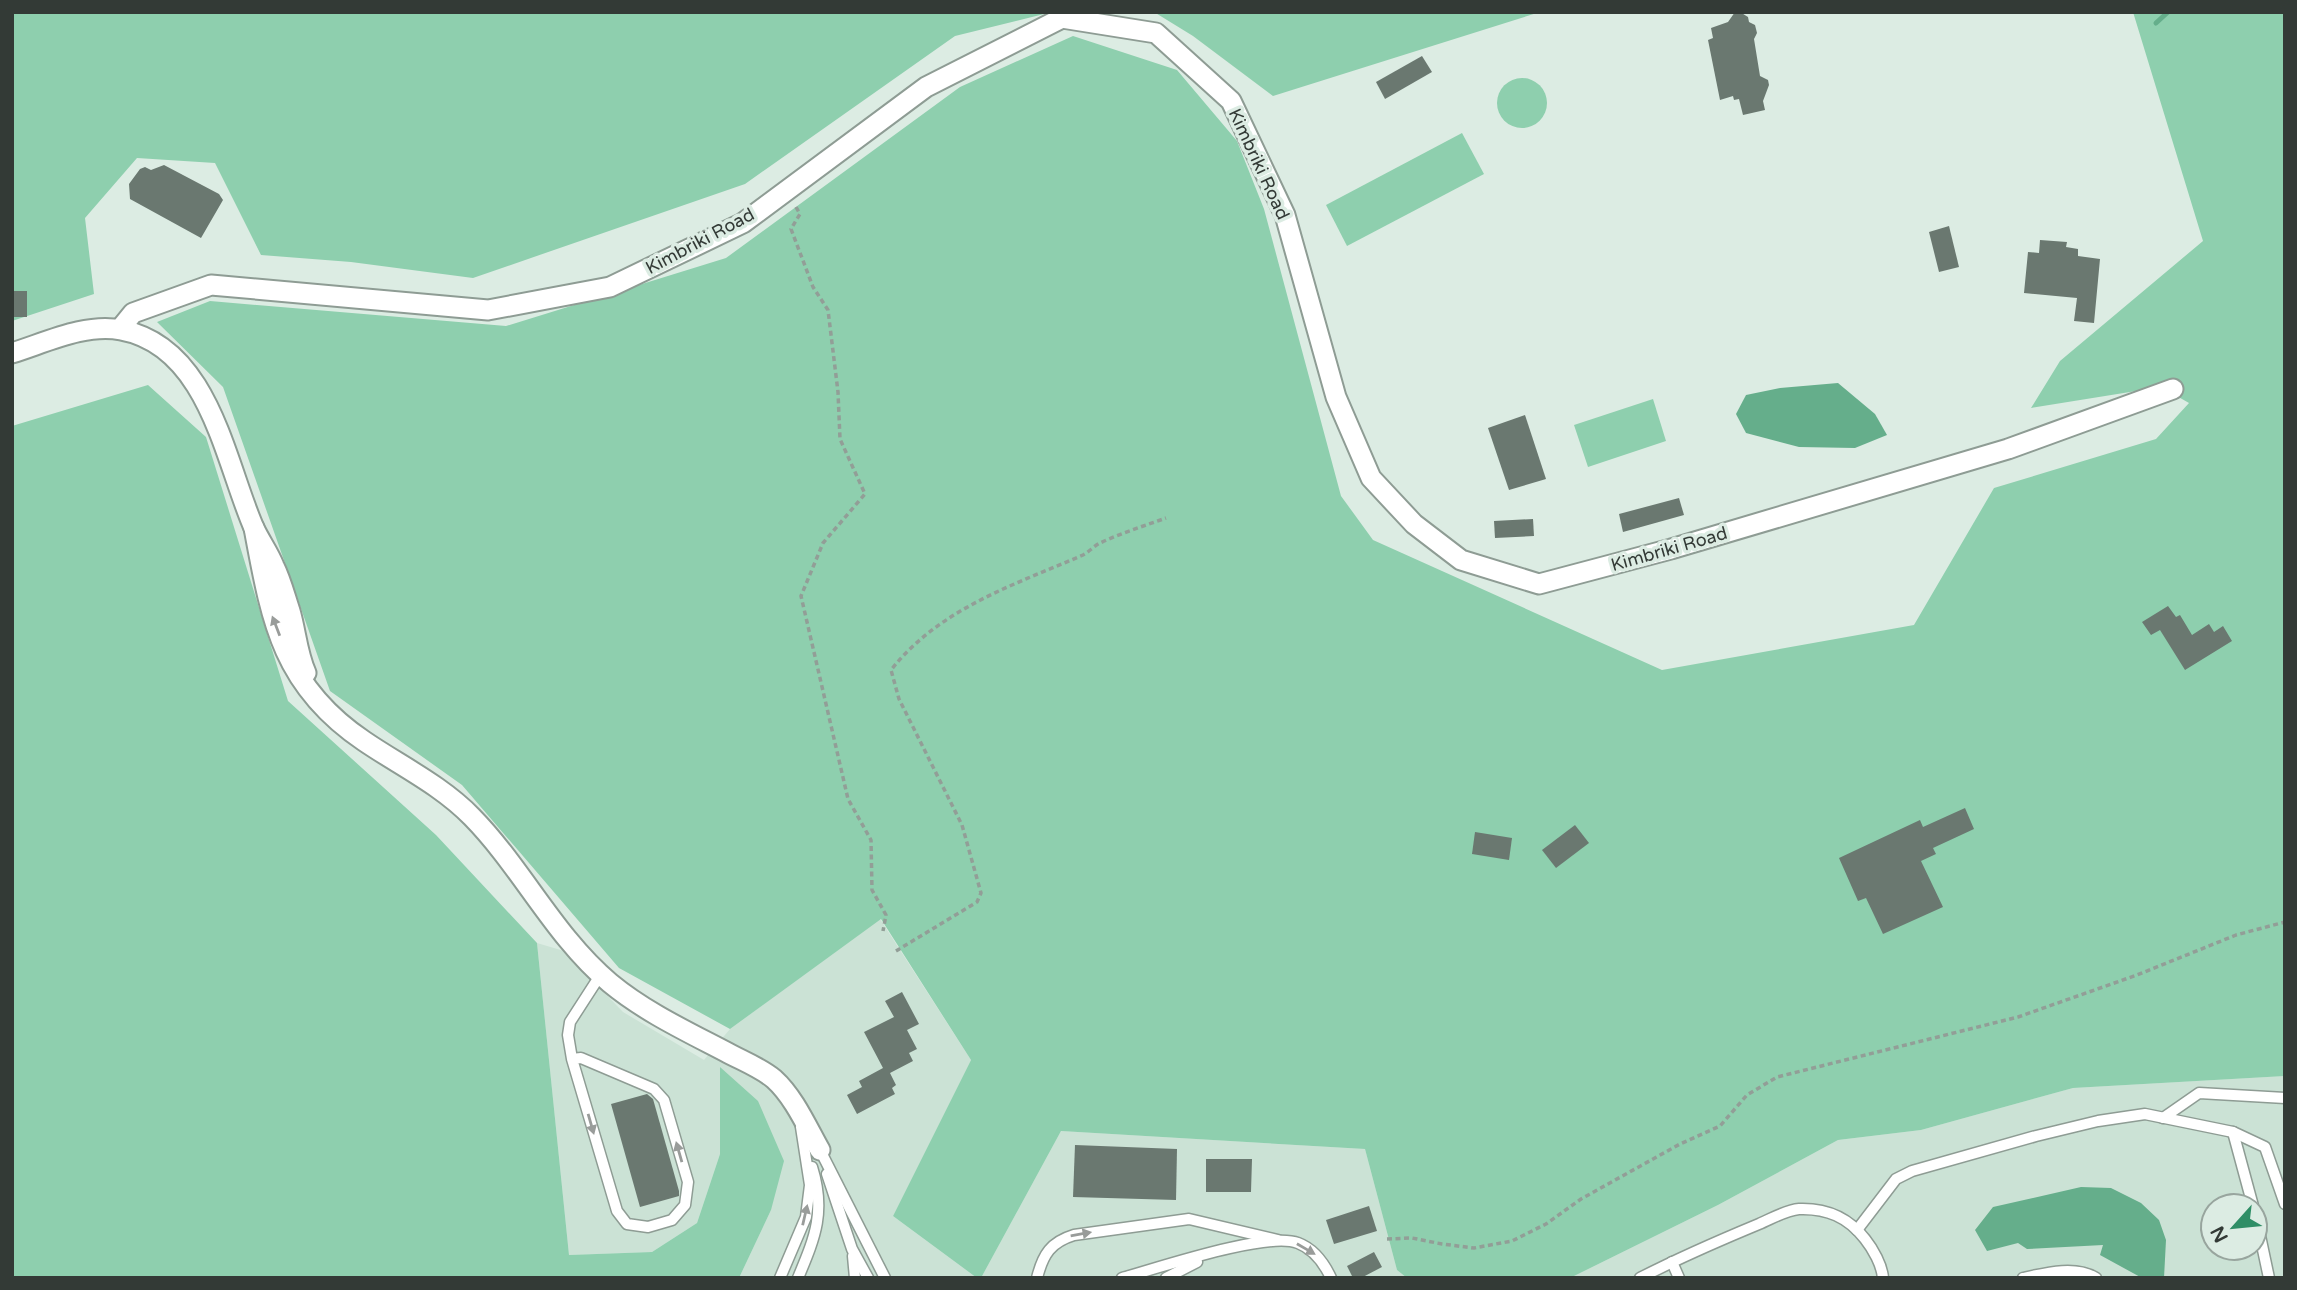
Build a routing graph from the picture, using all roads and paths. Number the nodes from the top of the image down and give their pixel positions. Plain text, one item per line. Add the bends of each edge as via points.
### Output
1 (787, 190) junction
2 (120, 329) junction
3 (12, 353) edge
4 (2173, 389) dead end
5 (1166, 518) dead end
6 (2285, 922) edge
7 (883, 931) dead end
8 (896, 951) dead end
9 (601, 973) junction
10 (572, 1059) junction
11 (2285, 1098) edge
12 (2163, 1118) junction
13 (2233, 1132) junction
14 (812, 1146) junction
15 (2249, 1192) edge
16 (2285, 1204) edge
17 (1857, 1230) junction
18 (1387, 1239) dead end
19 (1278, 1240) junction
20 (852, 1249) junction
21 (1215, 1253) junction
22 (1672, 1262) junction
23 (780, 1278) edge
24 (798, 1278) edge
25 (855, 1278) edge
26 (868, 1278) edge
27 (885, 1278) edge
28 (1037, 1278) edge
29 (1122, 1278) edge
30 (1166, 1278) edge
31 (1331, 1278) edge
32 (1640, 1278) edge
33 (1679, 1278) edge
34 (1882, 1278) edge
35 (2023, 1278) edge
36 (2096, 1278) edge

1 - 2 street, Kimbriki Road via 743,223 610,287 488,310 211,285 133,313
1 - 4 street, Kimbriki Road via 926,87 1062,18 1156,33 1231,101 1285,215 1336,397 1371,478 1414,524 1461,561 1539,584 1671,550 2008,449
1 - 7 path via 800,214 791,229 813,287 828,310 839,439 865,494 823,543 801,596 848,799 871,839 872,890 886,915
2 - 3 street via 94,329
2 - 9 street via 153,342 171,356 194,383 220,430 254,528 269,607 304,685 342,725 471,816 547,915
5 - 8 path via 1098,544 958,610 903,654 891,670 899,699 962,825 981,893 977,902
6 - 18 path via 2236,935 2018,1017 1777,1077 1746,1096 1720,1126 1680,1144 1512,1241 1474,1248 1412,1238
9 - 10 lane via 570,1022
9 - 14 street via 642,1005 775,1080 797,1110
10 -> 10 lane via 617,1211 627,1223 648,1227 672,1220 685,1205 688,1182 664,1100 654,1089 581,1058
11 - 12 lane via 2199,1093
12 - 13 lane
12 - 17 lane via 2145,1114 2098,1121 1912,1171 1896,1179
13 - 15 lane
13 - 16 lane via 2265,1147
14 - 20 lane
23 -> 14 lane via 806,1217
14 - 24 lane via 818,1186 817,1228
14 - 27 lane
17 - 22 lane via 1839,1215 1795,1209
17 - 34 lane via 1870,1246
19 - 21 lane
28 -> 19 lane via 1049,1248 1074,1235 1189,1219
19 -> 31 lane via 1298,1243 1316,1254
20 - 25 lane
20 - 26 lane
21 - 29 lane
21 - 30 lane
22 - 32 lane
22 - 33 lane
35 - 36 lane via 2050,1272 2088,1273

